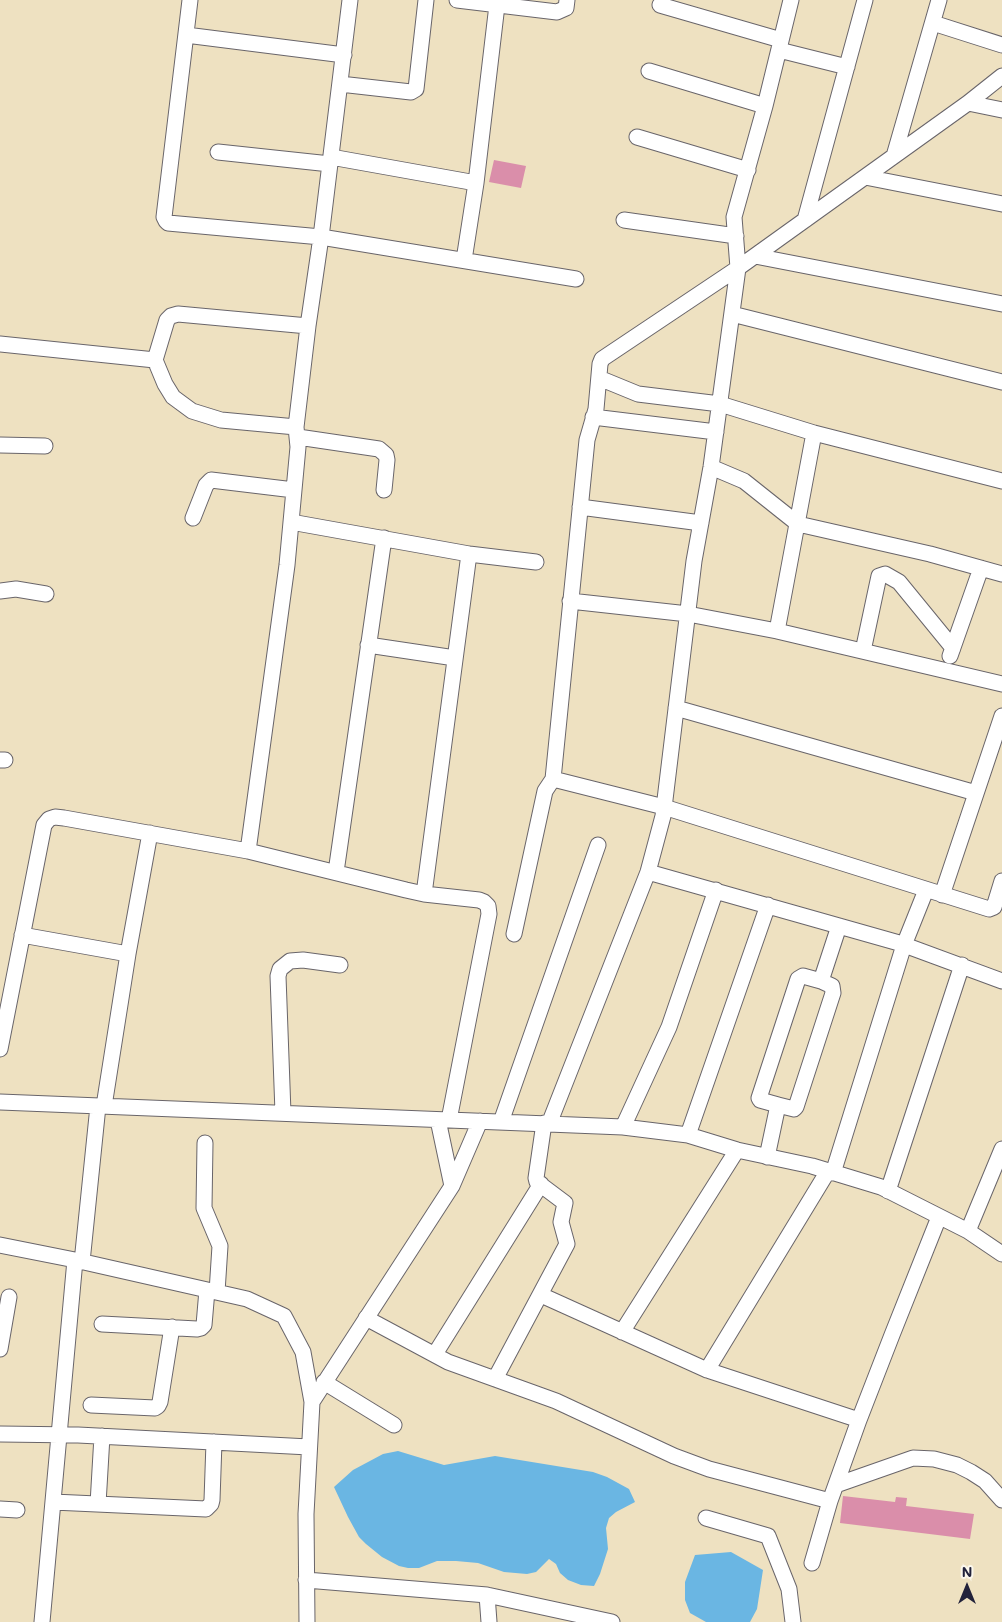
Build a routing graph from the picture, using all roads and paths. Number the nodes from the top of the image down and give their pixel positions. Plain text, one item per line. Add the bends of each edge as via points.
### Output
1 (190, 0) edge
2 (350, 0) edge
3 (426, 0) edge
4 (457, 0) edge
5 (567, 0) edge
6 (791, 0) edge
7 (865, 0) edge
8 (939, 0) edge
9 (660, 4) dead end
10 (497, 5) junction
11 (932, 23) junction
12 (186, 35) junction
13 (780, 45) junction
14 (1002, 45) edge
15 (344, 54) junction
16 (847, 67) junction
17 (649, 71) dead end
18 (1002, 76) edge
19 (340, 84) junction
20 (968, 103) junction
21 (765, 106) junction
22 (1002, 110) edge
23 (637, 137) dead end
24 (218, 152) dead end
25 (894, 156) junction
26 (331, 161) junction
27 (748, 170) junction
28 (865, 177) junction
29 (476, 183) junction
30 (1002, 204) edge
31 (624, 220) dead end
32 (805, 220) junction
33 (736, 236) junction
34 (322, 237) junction
35 (755, 256) junction
36 (464, 260) junction
37 (738, 268) junction
38 (576, 279) dead end
39 (1002, 304) edge
40 (732, 314) junction
41 (308, 326) junction
42 (0, 344) edge
43 (155, 360) junction
44 (598, 378) junction
45 (1001, 378) edge
46 (720, 404) junction
47 (593, 417) junction
48 (297, 432) junction
49 (716, 432) junction
50 (814, 433) junction
51 (0, 445) edge
52 (45, 446) dead end
53 (711, 467) junction
54 (1002, 481) edge
55 (294, 490) junction
56 (384, 490) dead end
57 (580, 507) junction
58 (193, 518) dead end
59 (291, 522) junction
60 (701, 523) junction
61 (798, 524) junction
62 (384, 538) junction
63 (469, 554) junction
64 (536, 562) dead end
65 (981, 568) junction
66 (1002, 574) edge
67 (0, 591) edge
68 (46, 594) dead end
69 (570, 601) junction
70 (688, 614) junction
71 (777, 631) junction
72 (368, 645) junction
73 (953, 648) junction
74 (862, 651) junction
75 (455, 658) junction
76 (945, 670) junction
77 (1002, 684) edge
78 (676, 708) junction
79 (1002, 716) edge
80 (553, 779) junction
81 (976, 793) junction
82 (664, 806) junction
83 (150, 833) junction
84 (598, 845) dead end
85 (248, 851) junction
86 (336, 872) junction
87 (648, 872) junction
88 (1002, 881) edge
89 (716, 890) junction
90 (926, 890) junction
91 (424, 894) junction
92 (942, 895) junction
93 (768, 905) junction
94 (839, 926) junction
95 (514, 934) dead end
96 (22, 935) junction
97 (904, 945) junction
98 (128, 954) junction
99 (340, 965) dead end
100 (962, 966) junction
101 (821, 981) junction
102 (1002, 981) edge
103 (0, 1049) edge
104 (0, 1102) edge
105 (778, 1105) junction
106 (101, 1106) junction
107 (283, 1113) junction
108 (444, 1120) junction
109 (480, 1121) junction
110 (501, 1122) junction
111 (547, 1123) junction
112 (623, 1127) junction
113 (688, 1135) junction
114 (205, 1143) dead end
115 (1002, 1149) edge
116 (738, 1150) junction
117 (767, 1156) junction
118 (830, 1172) junction
119 (540, 1184) junction
120 (452, 1186) junction
121 (888, 1191) junction
122 (940, 1217) junction
123 (968, 1231) junction
124 (0, 1245) edge
125 (1002, 1254) edge
126 (78, 1261) junction
127 (212, 1291) junction
128 (541, 1295) junction
129 (10, 1297) dead end
130 (366, 1318) junction
131 (102, 1324) dead end
132 (172, 1327) junction
133 (622, 1332) junction
134 (0, 1349) edge
135 (435, 1354) junction
136 (707, 1370) junction
137 (495, 1380) junction
138 (324, 1382) junction
139 (312, 1402) junction
140 (91, 1405) dead end
141 (859, 1420) junction
142 (394, 1425) dead end
143 (0, 1434) edge
144 (60, 1435) junction
145 (102, 1436) junction
146 (214, 1442) junction
147 (310, 1446) junction
148 (836, 1485) junction
149 (830, 1500) junction
150 (1002, 1500) edge
151 (53, 1502) junction
152 (98, 1504) junction
153 (0, 1509) edge
154 (17, 1510) dead end
155 (706, 1518) dead end
156 (812, 1563) dead end
157 (306, 1580) junction
158 (487, 1595) junction
159 (42, 1622) edge
160 (307, 1622) edge
161 (489, 1622) edge
162 (612, 1622) edge
163 (793, 1622) edge

1 - 12 street
2 - 15 street
3 - 19 street via 416,89 411,92
4 - 10 street
5 - 10 street via 566,8 557,12
6 - 13 street
7 - 16 street
8 - 11 street
9 - 13 street
10 - 29 street
11 - 14 street
11 - 25 street
12 - 15 street
12 - 34 street via 166,221
13 - 16 street
13 - 21 street
15 - 19 street
16 - 32 street
17 - 21 street
18 - 20 street
19 - 26 street
20 - 22 street
20 - 25 street
21 - 27 street
23 - 27 street
24 - 26 street
25 - 28 street
26 - 29 street
26 - 34 street
27 - 33 street via 734,218
28 - 30 street
28 - 32 street
29 - 36 street
31 - 33 street
32 - 35 street
33 - 37 street
34 - 36 street
34 - 41 street
35 - 37 street
35 - 39 street
36 - 38 street
37 - 40 street
37 - 44 street via 608,354 602,359
40 - 45 street
40 - 46 street
41 - 43 street via 178,314 166,320
41 - 48 street
42 - 43 street
43 - 48 street via 173,397 192,411 221,420
44 - 46 street via 638,394
44 - 47 street
46 - 49 street
46 - 50 street
47 - 49 street
47 - 57 street via 587,440
48 - 55 street
48 - 56 street via 379,449 387,460
49 - 53 street
50 - 54 street
50 - 61 street
51 - 52 street
53 - 60 street
53 - 61 street via 744,481
55 - 58 street via 211,480
55 - 59 street
57 - 60 street
57 - 69 street
59 - 62 street
59 - 85 street
60 - 70 street
61 - 65 street
61 - 71 street
62 - 63 street
62 - 72 street
63 - 64 street
63 - 75 street
65 - 66 street
65 - 73 street
67 - 68 street via 16,589
69 - 70 street
69 - 80 street
70 - 71 street
70 - 78 street
71 - 74 street
72 - 75 street
72 - 86 street
73 - 74 street via 899,582 885,574 879,576
73 - 76 street
74 - 76 street
75 - 91 street
76 - 77 street
78 - 81 street
78 - 82 street
79 - 81 street
80 - 82 street
80 - 95 street via 545,791
81 - 92 street
82 - 87 street
82 - 90 street
83 - 85 street
83 - 96 street via 64,818 49,819 44,825
83 - 98 street
84 - 110 street
85 - 86 street
86 - 91 street
87 - 89 street
87 - 111 street
88 - 92 street via 992,909
89 - 93 street
89 - 112 street via 669,1027
90 - 92 street
90 - 97 street
91 - 108 street via 479,900 489,910
93 - 94 street
93 - 113 street
94 - 97 street
94 - 101 street
96 - 98 street
96 - 103 street
97 - 100 street
97 - 118 street
98 - 106 street
99 - 107 street via 290,961 280,970
100 - 102 street
100 - 121 street
101 - 105 street via 834,990 796,1107
101 - 105 street via 803,976 798,978 759,1098
104 - 106 street
105 - 117 street
106 - 107 street
106 - 126 street
107 - 108 street
108 - 109 street
108 - 120 street
109 - 110 street
109 - 120 street
110 - 111 street
111 - 112 street
111 - 119 street via 536,1174
112 - 113 street
113 - 116 street
114 - 127 street via 204,1208 220,1246
115 - 123 street
116 - 117 street
116 - 133 street
117 - 118 street
118 - 121 street
118 - 136 street
119 - 128 street via 565,1203 561,1222 567,1241
119 - 135 street
120 - 130 street
121 - 122 street
122 - 123 street
122 - 141 street
123 - 125 street
124 - 126 street
126 - 127 street
126 - 144 street
127 - 132 street via 204,1325 197,1329
127 - 139 street via 247,1299 284,1316 303,1352
128 - 133 street
128 - 137 street
129 - 134 street
130 - 135 street
130 - 138 street
131 - 132 street
132 - 140 street via 158,1406
133 - 136 street
135 - 137 street
136 - 141 street
137 - 149 street via 556,1401 709,1469
138 - 139 street
138 - 142 street
139 - 147 street
141 - 148 street
143 - 144 street
144 - 145 street
144 - 151 street
145 - 146 street
145 - 152 street
146 - 147 street
146 - 152 street via 212,1500 206,1508
147 - 157 street
148 - 149 street
148 - 150 street via 913,1458 934,1459 971,1472
149 - 156 street
151 - 152 street
151 - 159 street
153 - 154 street
155 - 163 street via 768,1536 789,1589
157 - 158 street
157 - 160 street
158 - 161 street
158 - 162 street

